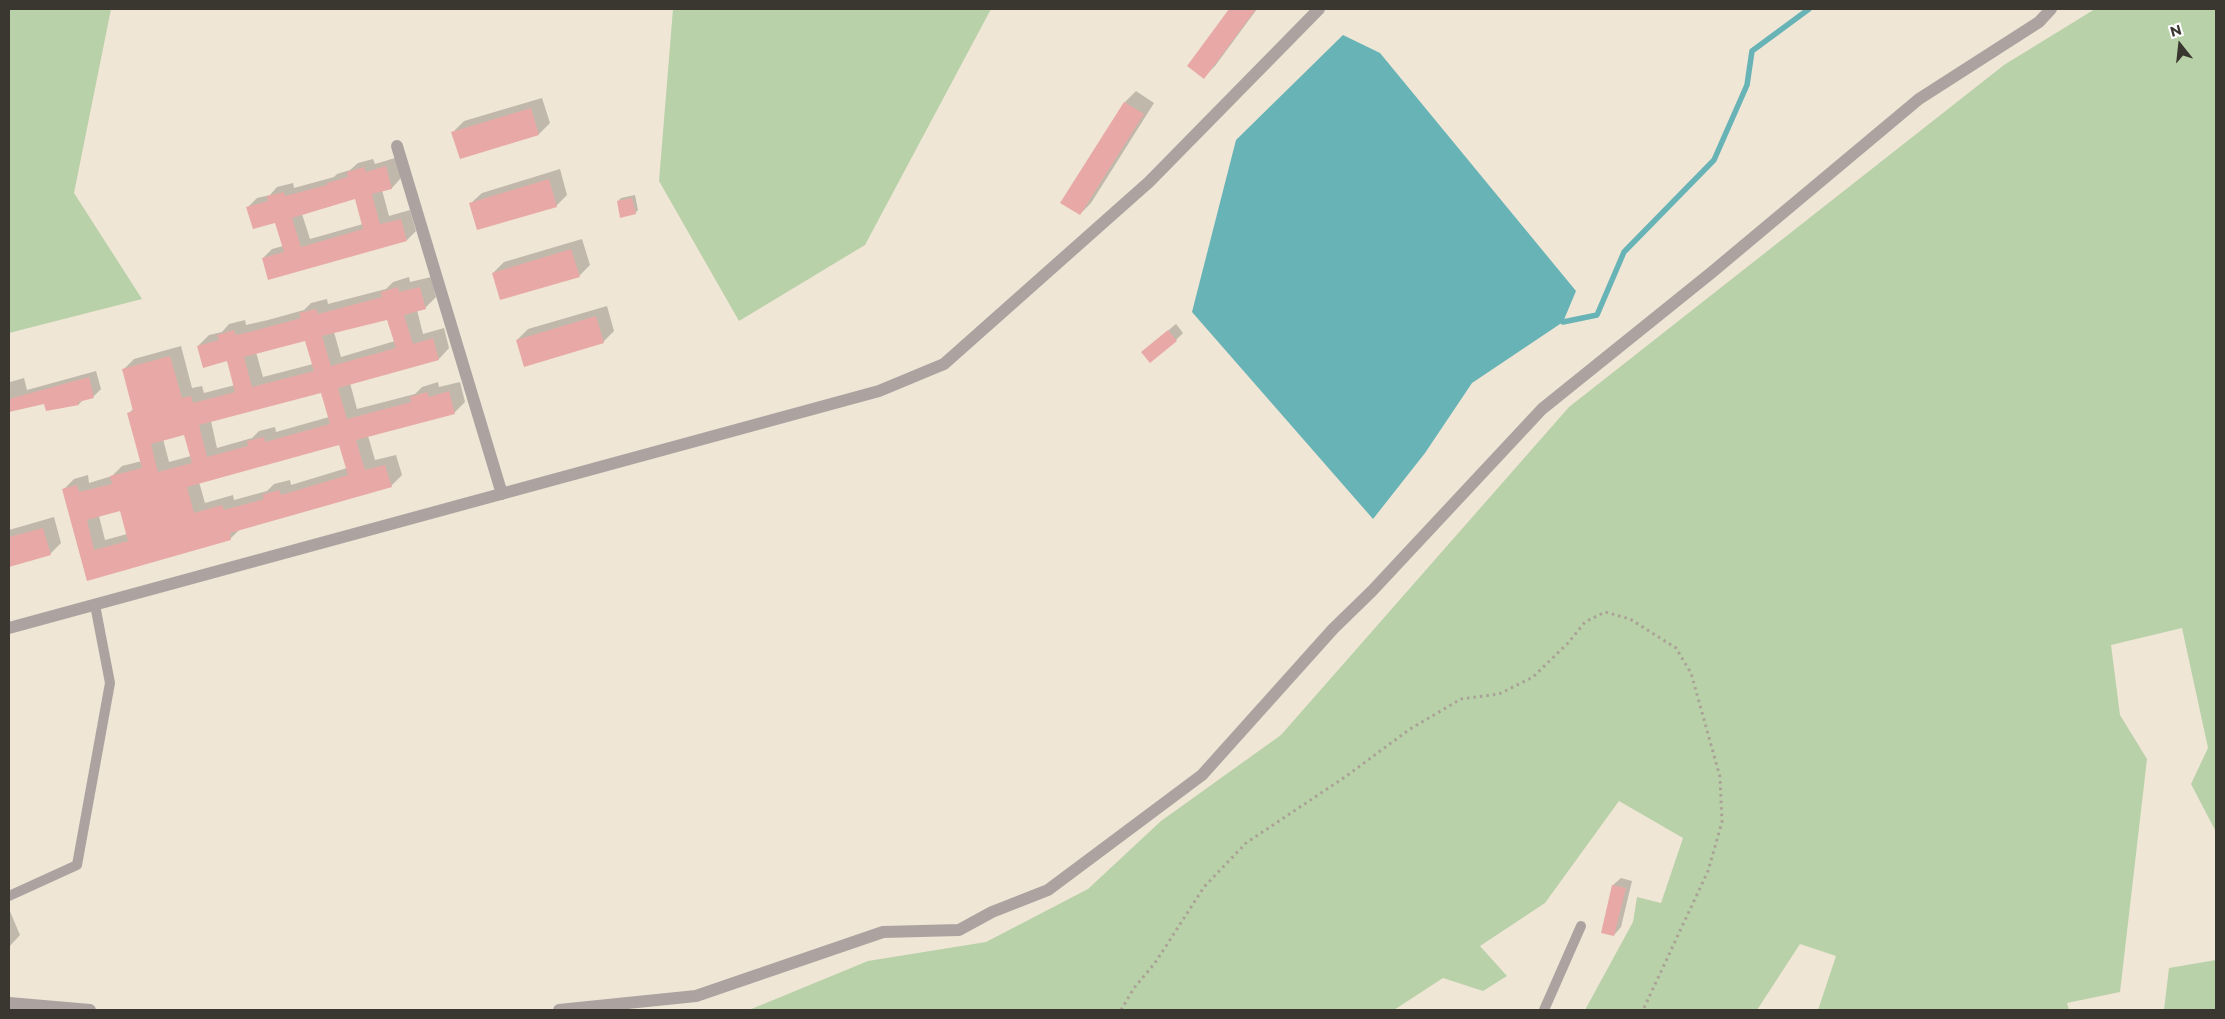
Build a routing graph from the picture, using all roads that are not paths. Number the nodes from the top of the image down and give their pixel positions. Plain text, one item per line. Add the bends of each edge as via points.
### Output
1 (1318, 9) edge
2 (2051, 9) edge
3 (397, 146) dead end
4 (502, 494) junction
5 (95, 605) junction
6 (9, 628) edge
7 (9, 896) edge
8 (1581, 926) dead end
9 (9, 1003) edge
10 (90, 1010) edge
11 (559, 1010) edge
12 (1544, 1010) edge

1 - 4 street via 1149,182 944,364 879,391
2 - 11 street via 2039,22 1919,99 1542,409 1333,629 1202,775 1048,890 992,912 959,930 883,932 696,996
3 - 4 street
4 - 5 street
5 - 6 street
5 - 7 lane via 110,684 76,865
8 - 12 lane
9 - 10 street

